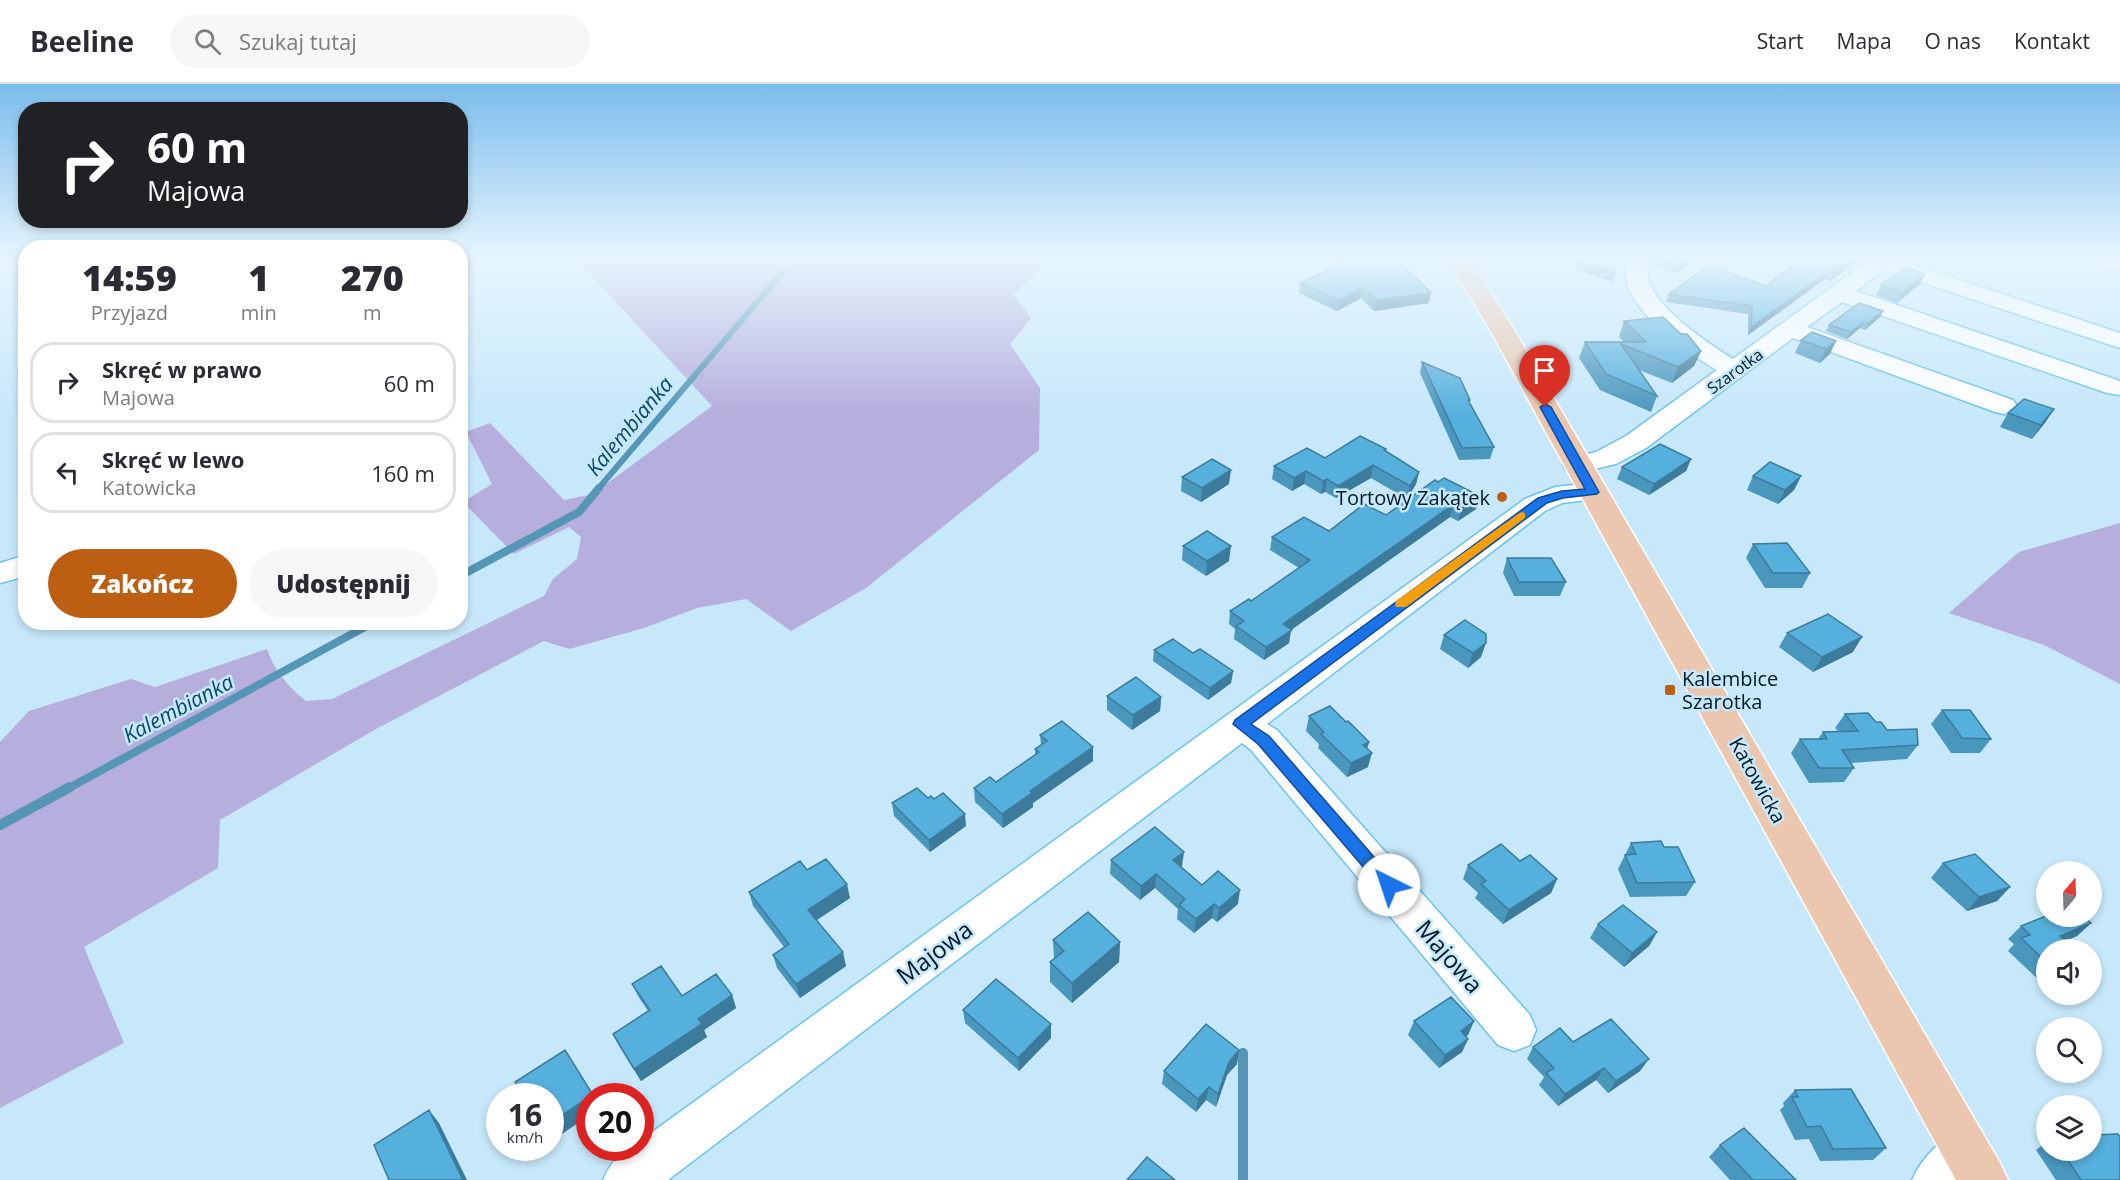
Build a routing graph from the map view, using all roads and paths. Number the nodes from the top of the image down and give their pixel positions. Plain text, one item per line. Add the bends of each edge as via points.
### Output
1 (1490, 311) edge
2 (1657, 311) edge
3 (1816, 311) edge
4 (1892, 311) edge
5 (2032, 311) edge
6 (1792, 330) junction
7 (2120, 341) edge
8 (1735, 370) junction
9 (2116, 388) dead end
10 (2004, 406) dead end
11 (1585, 478) junction
12 (18, 567) edge
13 (0, 573) edge
14 (1240, 724) junction
15 (1514, 1030) dead end
16 (1962, 1171) edge
17 (628, 1180) edge

1 - 11 main road, Katowicka
2 - 8 street via 1722,364
3 - 6 street, Szarotka
4 - 9 street
5 - 7 street
6 - 8 street, Szarotka
6 - 10 street
8 - 11 street, Szarotka via 1636,442 1606,458
11 - 14 street, Majowa via 1562,494 1542,500
11 - 16 main road, Katowicka
12 - 13 street
14 - 15 street, Majowa via 1264,740
14 - 17 street, Majowa

